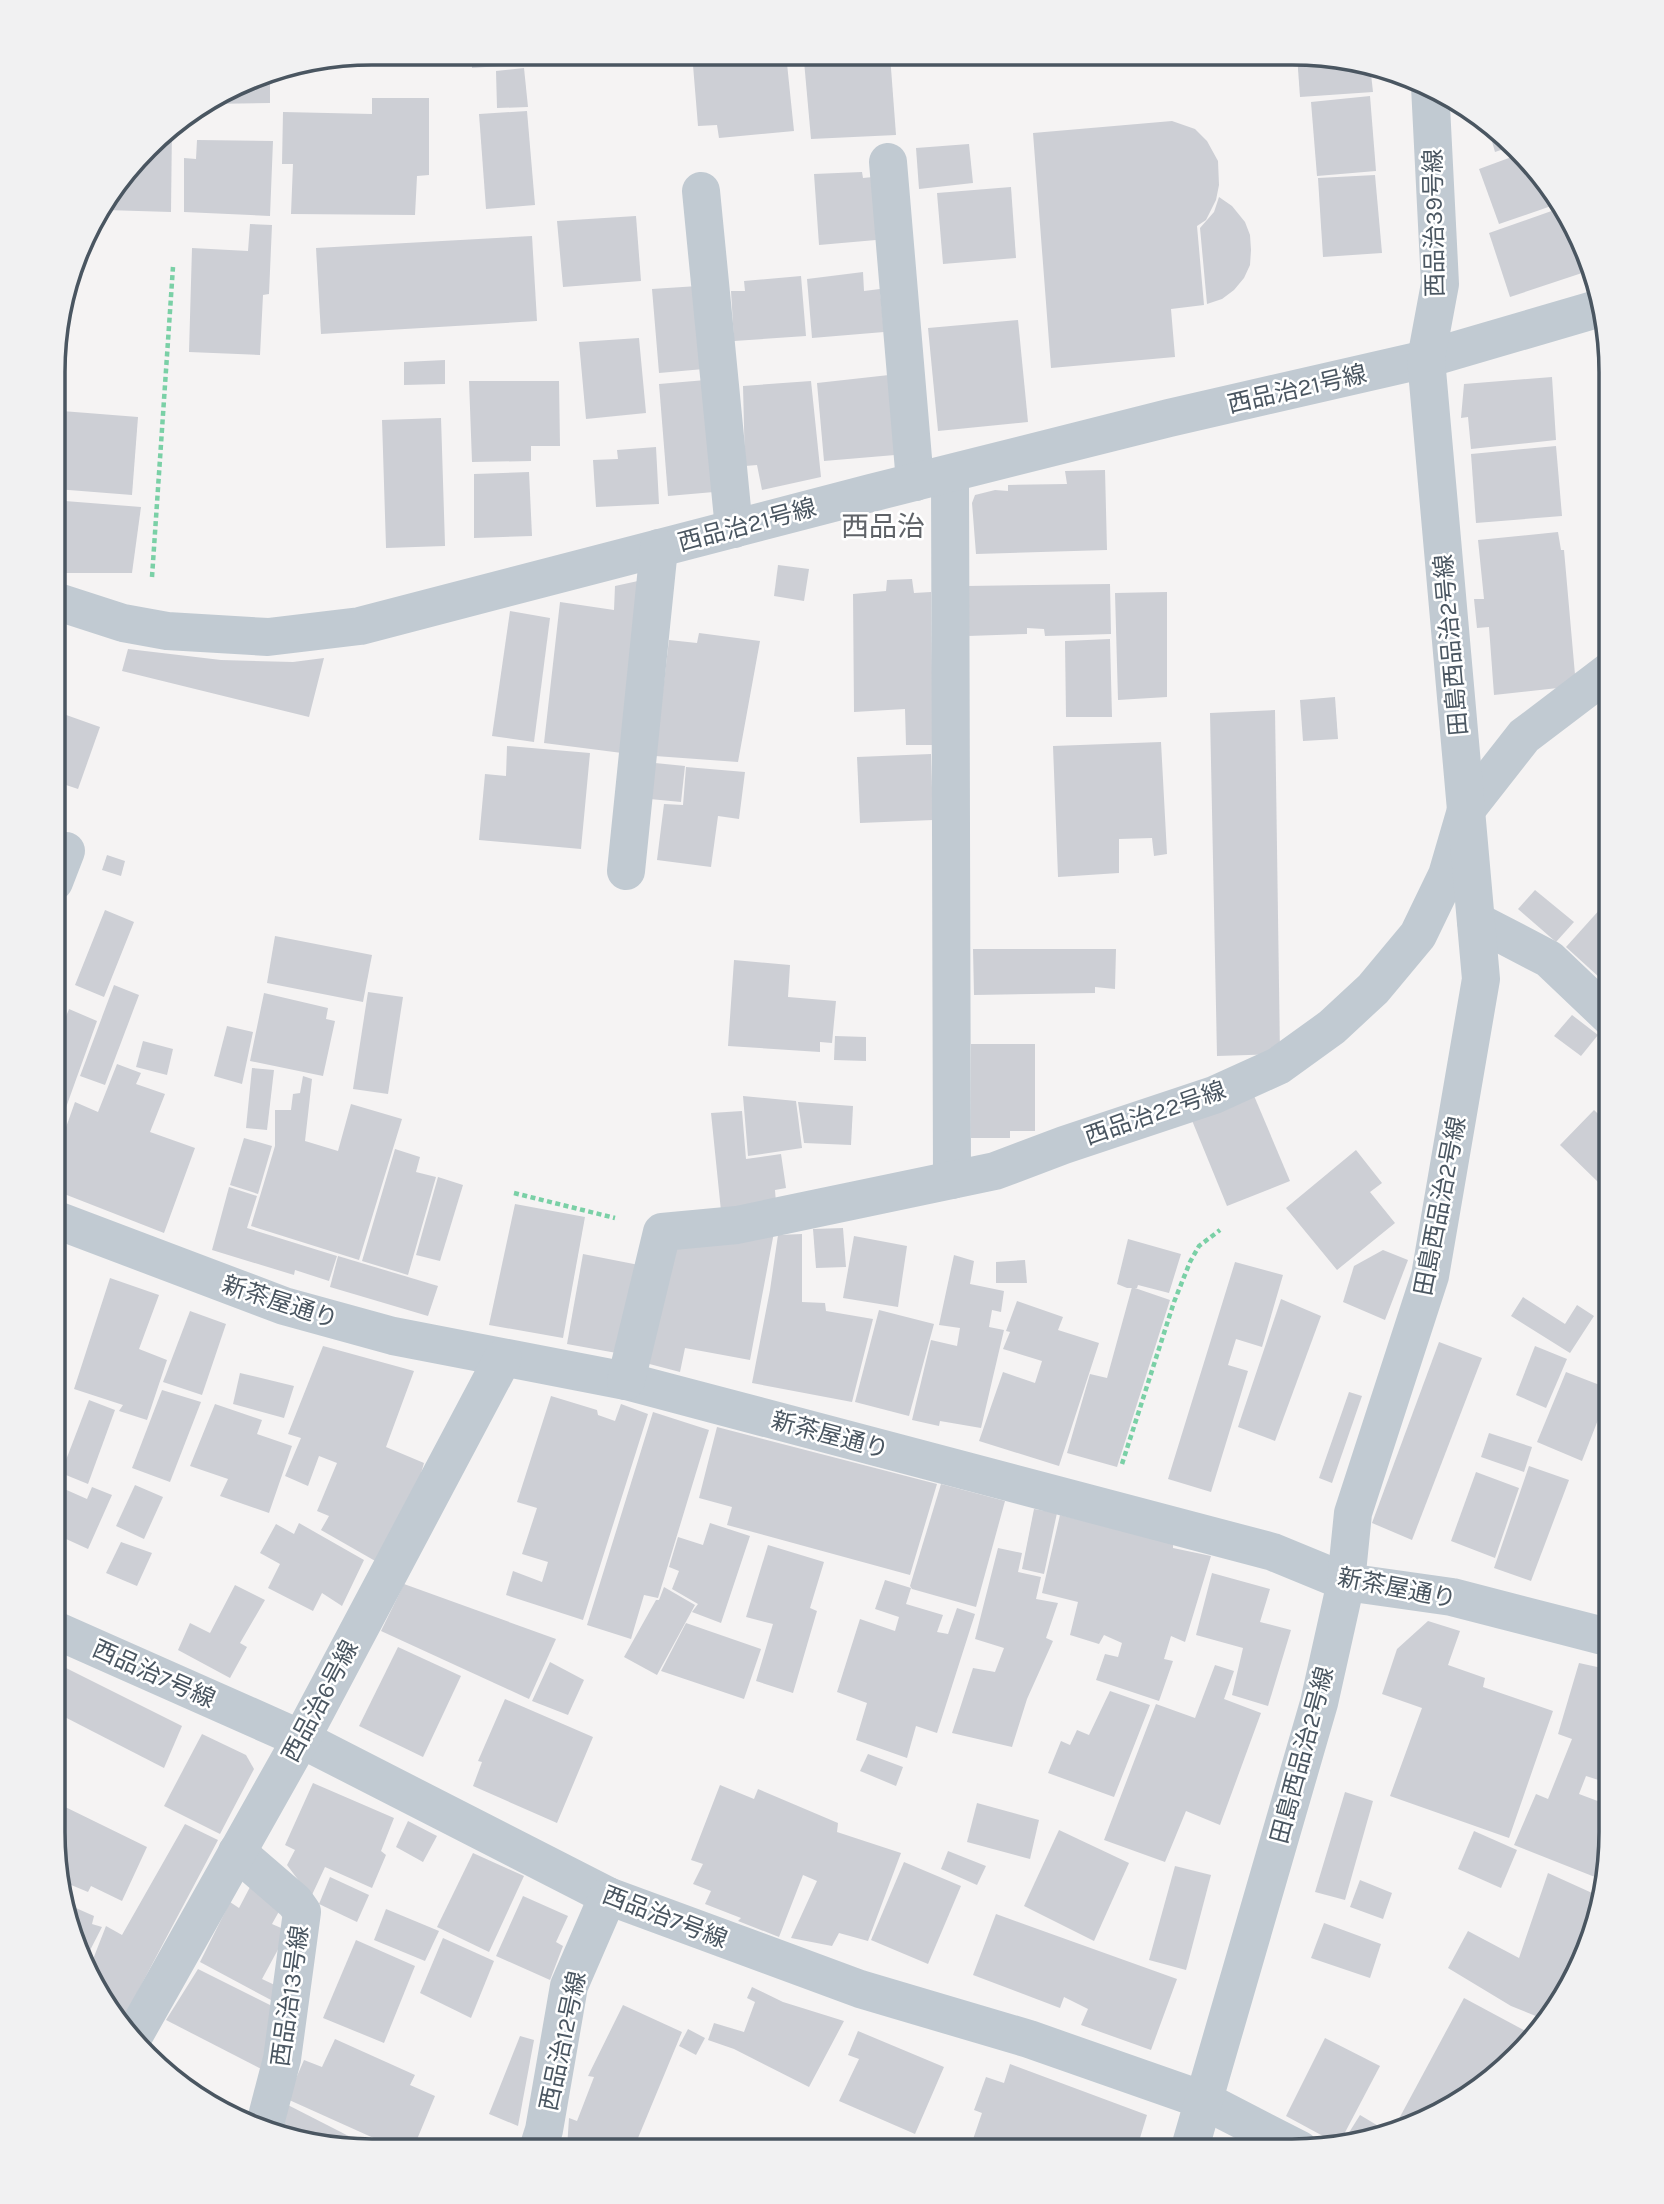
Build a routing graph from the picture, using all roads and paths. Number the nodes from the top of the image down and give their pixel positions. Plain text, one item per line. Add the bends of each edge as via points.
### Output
1 (1431, 97) edge
2 (888, 162) dead end
3 (701, 191) dead end
4 (173, 267) dead end
5 (1593, 310) edge
6 (1426, 359) junction
7 (933, 478) junction
8 (734, 529) junction
9 (659, 548) junction
10 (65, 604) edge
11 (148, 627) junction
12 (1599, 679) edge
13 (1466, 810) junction
14 (626, 871) dead end
15 (1476, 921) junction
16 (1599, 1007) edge
17 (952, 1180) junction
18 (514, 1193) dead end
19 (65, 1223) edge
20 (1220, 1230) dead end
21 (663, 1232) junction
22 (503, 1358) junction
23 (625, 1381) junction
24 (1108, 1509) junction
25 (1346, 1582) junction
26 (65, 1634) edge
27 (1599, 1635) edge
28 (300, 1739) junction
29 (237, 1852) junction
30 (608, 1896) junction
31 (137, 2030) edge
32 (1203, 2100) junction
33 (266, 2120) edge
34 (541, 2139) edge
35 (1192, 2139) edge
36 (1279, 2139) edge

1 - 6 street, 西品治39号線 via 1440,284
2 - 7 street
3 - 8 street
4 - 11 path
5 - 6 street, 西品治21号線
6 - 7 street, 西品治21号線
6 - 13 street, 田島西品治2号線
7 - 8 street, 西品治21号線
7 - 17 street
8 - 9 street, 西品治21号線
9 - 11 street, 西品治21号線 via 360,626 268,637
9 - 14 street
10 - 11 street, 西品治21号線
12 - 13 street, 西品治22号線 via 1524,736
13 - 15 street, 田島西品治2号線
13 - 17 street, 西品治22号線 via 1447,875 1418,935 1373,989 1332,1027 1278,1066 1214,1096 995,1171
15 - 16 street via 1549,959
15 - 25 street, 田島西品治2号線 via 1481,979 1430,1276 1353,1513
17 - 21 street, 西品治22号線 via 737,1225
18 - 21 path
19 - 22 street, 新茶屋通り via 284,1307 393,1336
20 - 24 path via 1199,1246 1190,1262
21 - 23 street
22 - 23 street, 新茶屋通り
22 - 28 street, 西品治6号線
23 - 24 street, 新茶屋通り
24 - 25 street, 新茶屋通り via 1273,1552
25 - 27 street, 新茶屋通り via 1452,1597
25 - 32 street, 田島西品治2号線 via 1319,1703
26 - 28 street, 西品治7号線
28 - 29 street, 西品治6号線
28 - 30 street, 西品治7号線
29 - 31 street, 西品治6号線
29 - 33 street, 西品治13号線 via 302,1912 284,2049
30 - 32 street, 西品治7号線 via 860,1989 1029,2039
30 - 34 street, 西品治12号線 via 569,1986
32 - 35 street, 田島西品治2号線
32 - 36 street, 西品治7号線

